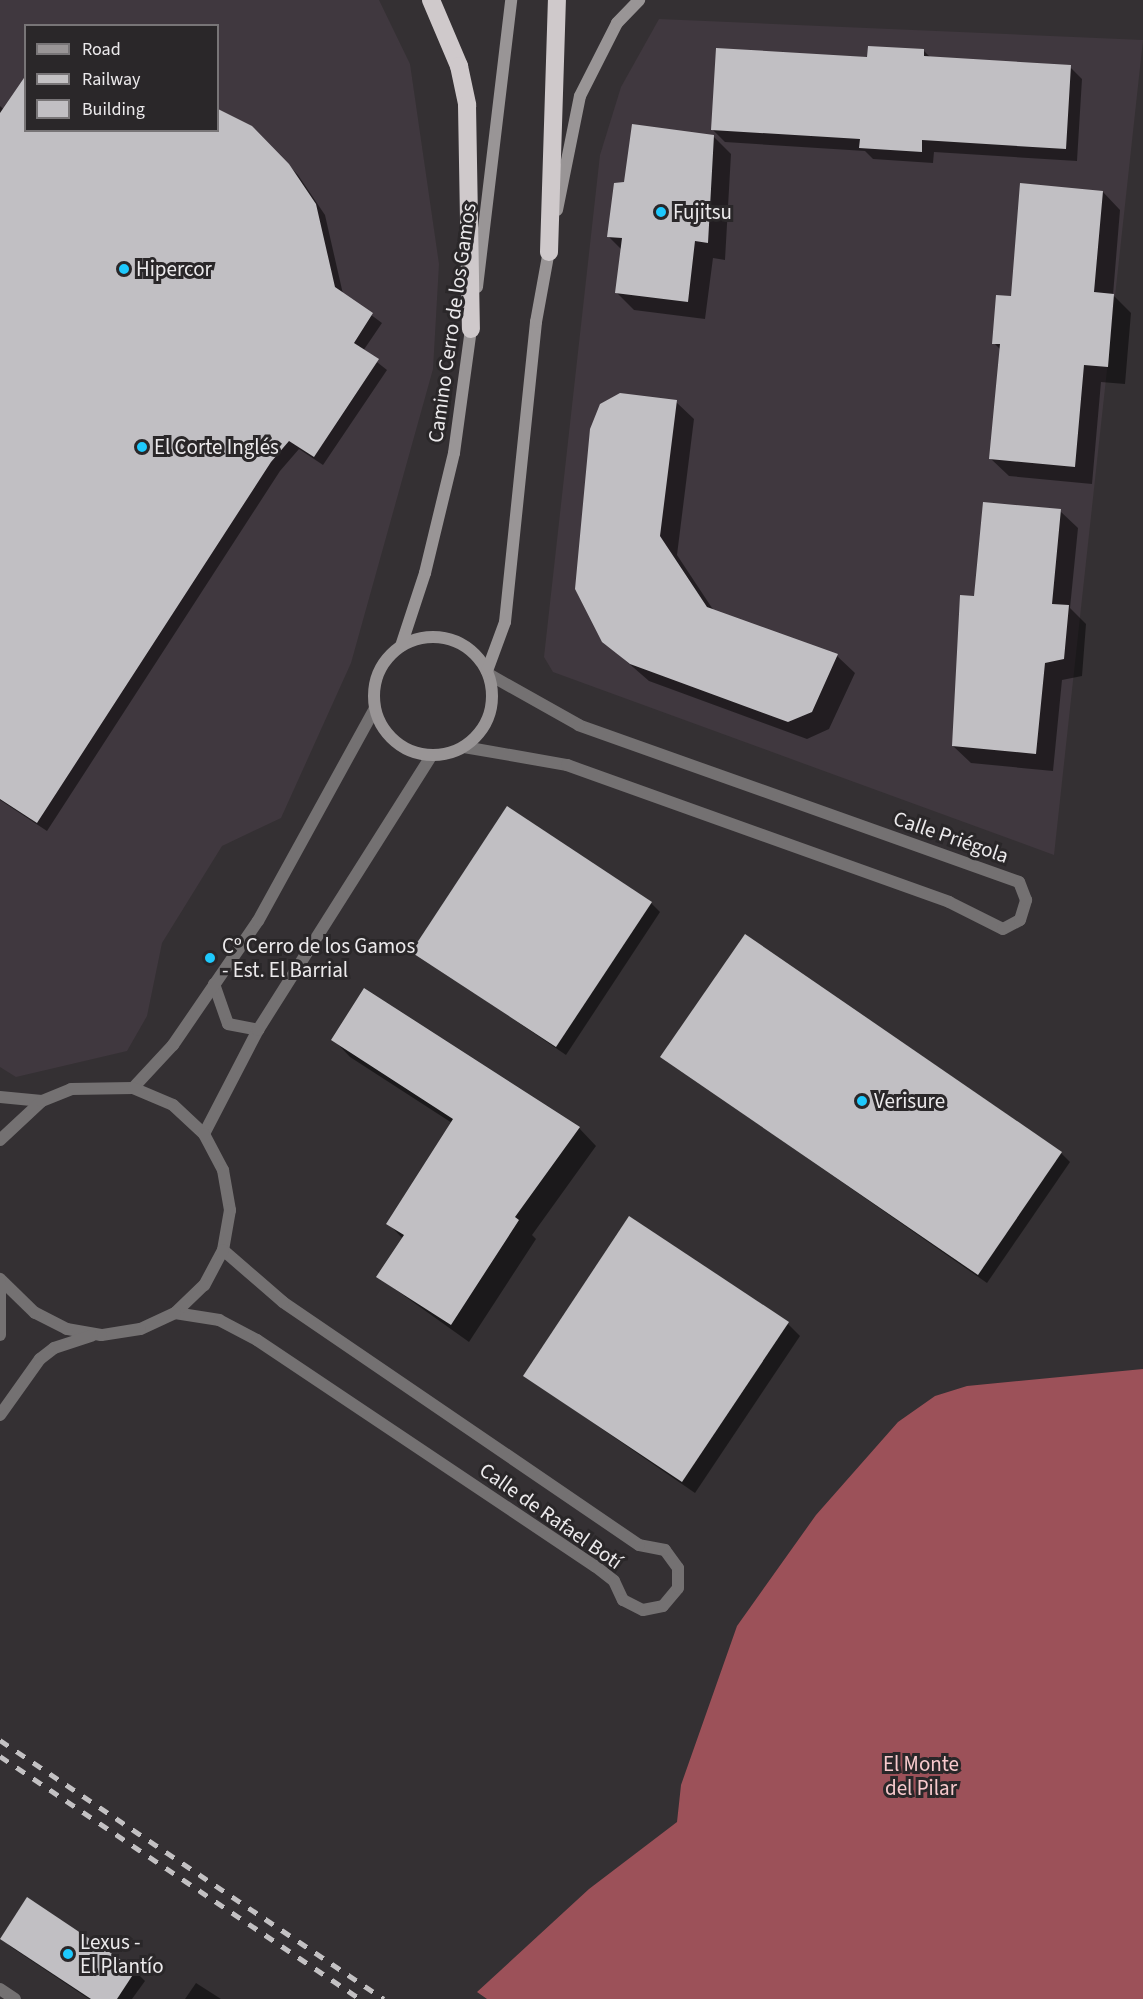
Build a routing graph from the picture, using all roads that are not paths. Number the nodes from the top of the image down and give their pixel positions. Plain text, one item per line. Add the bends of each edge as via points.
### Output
1 (430, 0) edge
2 (511, 0) edge
3 (557, 0) edge
4 (639, 0) edge
5 (549, 252) junction
6 (471, 328) junction
7 (401, 646) junction
8 (487, 673) junction
9 (374, 710) junction
10 (464, 747) junction
11 (431, 756) junction
12 (214, 984) junction
13 (258, 1030) junction
14 (133, 1088) junction
15 (0, 1097) edge
16 (42, 1101) junction
17 (204, 1134) junction
18 (0, 1140) edge
19 (223, 1250) junction
20 (0, 1280) edge
21 (175, 1313) junction
22 (0, 1335) edge
23 (101, 1335) junction
24 (0, 1415) edge
25 (0, 1989) edge
26 (15, 1999) edge

1 - 6 highway via 459,66 467,105
2 - 6 main road, Camino Cerro de los Gamos via 502,107
3 - 5 highway
4 - 5 main road via 617,23 580,96
5 - 8 main road via 505,622
6 - 7 main road, Camino Cerro de los Gamos via 454,453 425,573
7 - 8 main road via 419,638 449,640 475,655
7 - 9 main road via 376,676
8 - 10 main road via 491,708 486,723
8 - 10 street, Calle Priégola via 579,725 1019,882 1026,900 1020,920 1003,929 949,902 567,765
9 - 11 main road via 395,742
9 - 12 street via 308,837
10 - 11 main road
11 - 13 street
12 - 13 street via 228,1024
12 - 14 street via 173,1045
13 - 17 street
14 - 16 street via 81,1087
14 - 17 street via 173,1105
15 - 16 street
16 - 18 street
17 - 19 street via 223,1170 228,1200
19 - 21 street via 204,1285
19 - 21 street, Calle de Rafael Botí via 283,1302 639,1545 665,1550 678,1568 678,1588 663,1605 643,1610 623,1600 614,1581 595,1566 257,1340 219,1320
20 - 22 street
20 - 23 street via 35,1314 67,1329
21 - 23 street via 140,1329
23 - 24 street via 73,1340 40,1359
25 - 26 street

